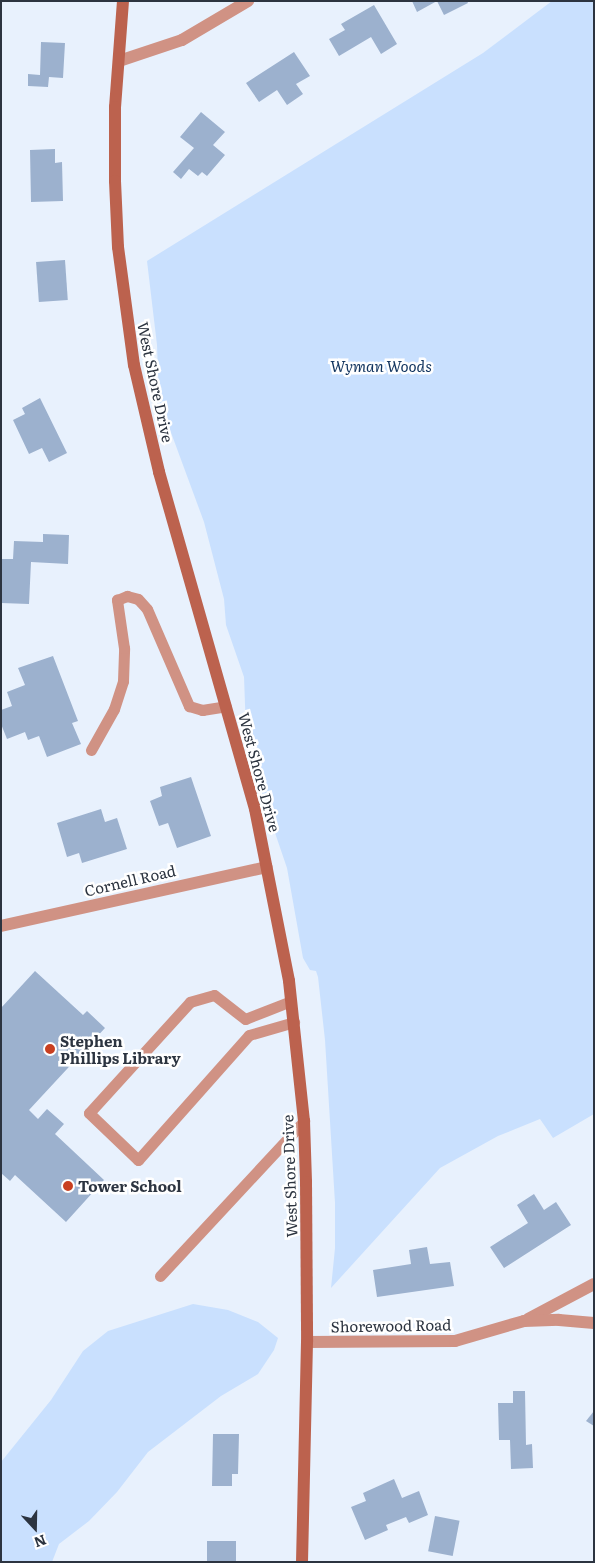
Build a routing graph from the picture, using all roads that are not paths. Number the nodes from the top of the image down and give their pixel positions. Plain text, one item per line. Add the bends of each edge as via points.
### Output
1 (123, 1) edge
2 (248, 1) edge
3 (119, 61) junction
4 (226, 706) junction
5 (91, 750) dead end
6 (267, 867) junction
7 (1, 926) edge
8 (291, 1001) junction
9 (294, 1022) junction
10 (304, 1120) junction
11 (160, 1276) dead end
12 (594, 1284) edge
13 (524, 1321) junction
14 (594, 1323) edge
15 (307, 1342) junction
16 (302, 1562) edge

1 - 3 main road, West Shore Drive
2 - 3 street via 182,40
3 - 4 main road, West Shore Drive via 115,181 125,314 145,420
4 - 5 lane via 202,710 189,706 147,609 138,599 127,596 117,600 124,648 123,681 114,709
4 - 6 main road, West Shore Drive via 255,809
6 - 7 street, Cornell Road
6 - 8 main road, West Shore Drive
8 - 9 main road, West Shore Drive
8 - 9 lane via 245,1019 214,995 190,1002 90,1113 138,1160 250,1035
9 - 10 main road, West Shore Drive
10 - 11 lane
10 - 15 main road, West Shore Drive
12 - 13 street
13 - 14 street, Shorewood Road
13 - 15 street, Shorewood Road via 455,1340
15 - 16 main road, West Shore Drive

